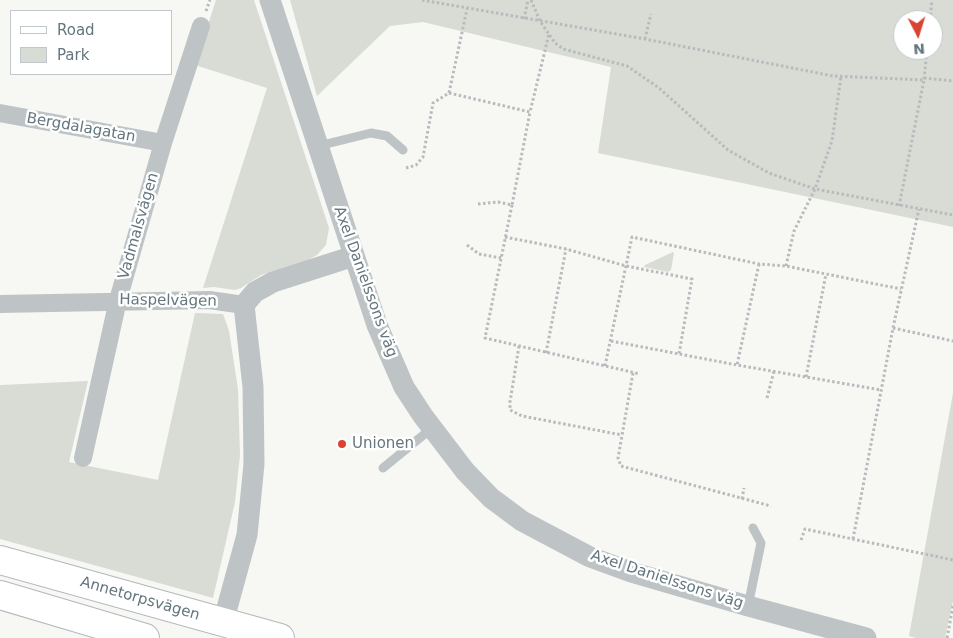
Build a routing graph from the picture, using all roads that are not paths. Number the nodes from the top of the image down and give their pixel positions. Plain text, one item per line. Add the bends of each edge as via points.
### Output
1 (270, 0) edge
2 (201, 26) dead end
3 (0, 114) edge
4 (162, 142) junction
5 (318, 146) junction
6 (403, 150) dead end
7 (354, 256) junction
8 (118, 300) junction
9 (0, 304) edge
10 (244, 305) junction
11 (432, 428) junction
12 (83, 458) dead end
13 (383, 468) dead end
14 (753, 528) dead end
15 (0, 560) edge
16 (0, 595) edge
17 (748, 606) junction
18 (227, 608) dead end
19 (145, 638) edge
20 (280, 638) edge
21 (866, 638) edge

1 - 5 street, Axel Danielssons väg
2 - 4 street, Vadmalsvägen
3 - 4 street, Bergdalagatan
4 - 8 street, Vadmalsvägen
5 - 6 lane via 371,133 387,136
5 - 7 street, Axel Danielssons väg
7 - 10 street via 274,282 255,292
7 - 11 street, Axel Danielssons väg via 377,325 404,387
8 - 9 street, Haspelvägen
8 - 10 street, Haspelvägen via 209,300
8 - 12 street, Vadmalsvägen
10 - 18 street via 253,387 254,464 247,535
11 - 13 lane
11 - 17 street, Axel Danielssons väg via 491,498 555,540 631,572
14 - 17 lane via 761,542
15 - 20 main road, Annetorpsvägen
16 - 19 main road
17 - 21 street, Axel Danielssons väg

